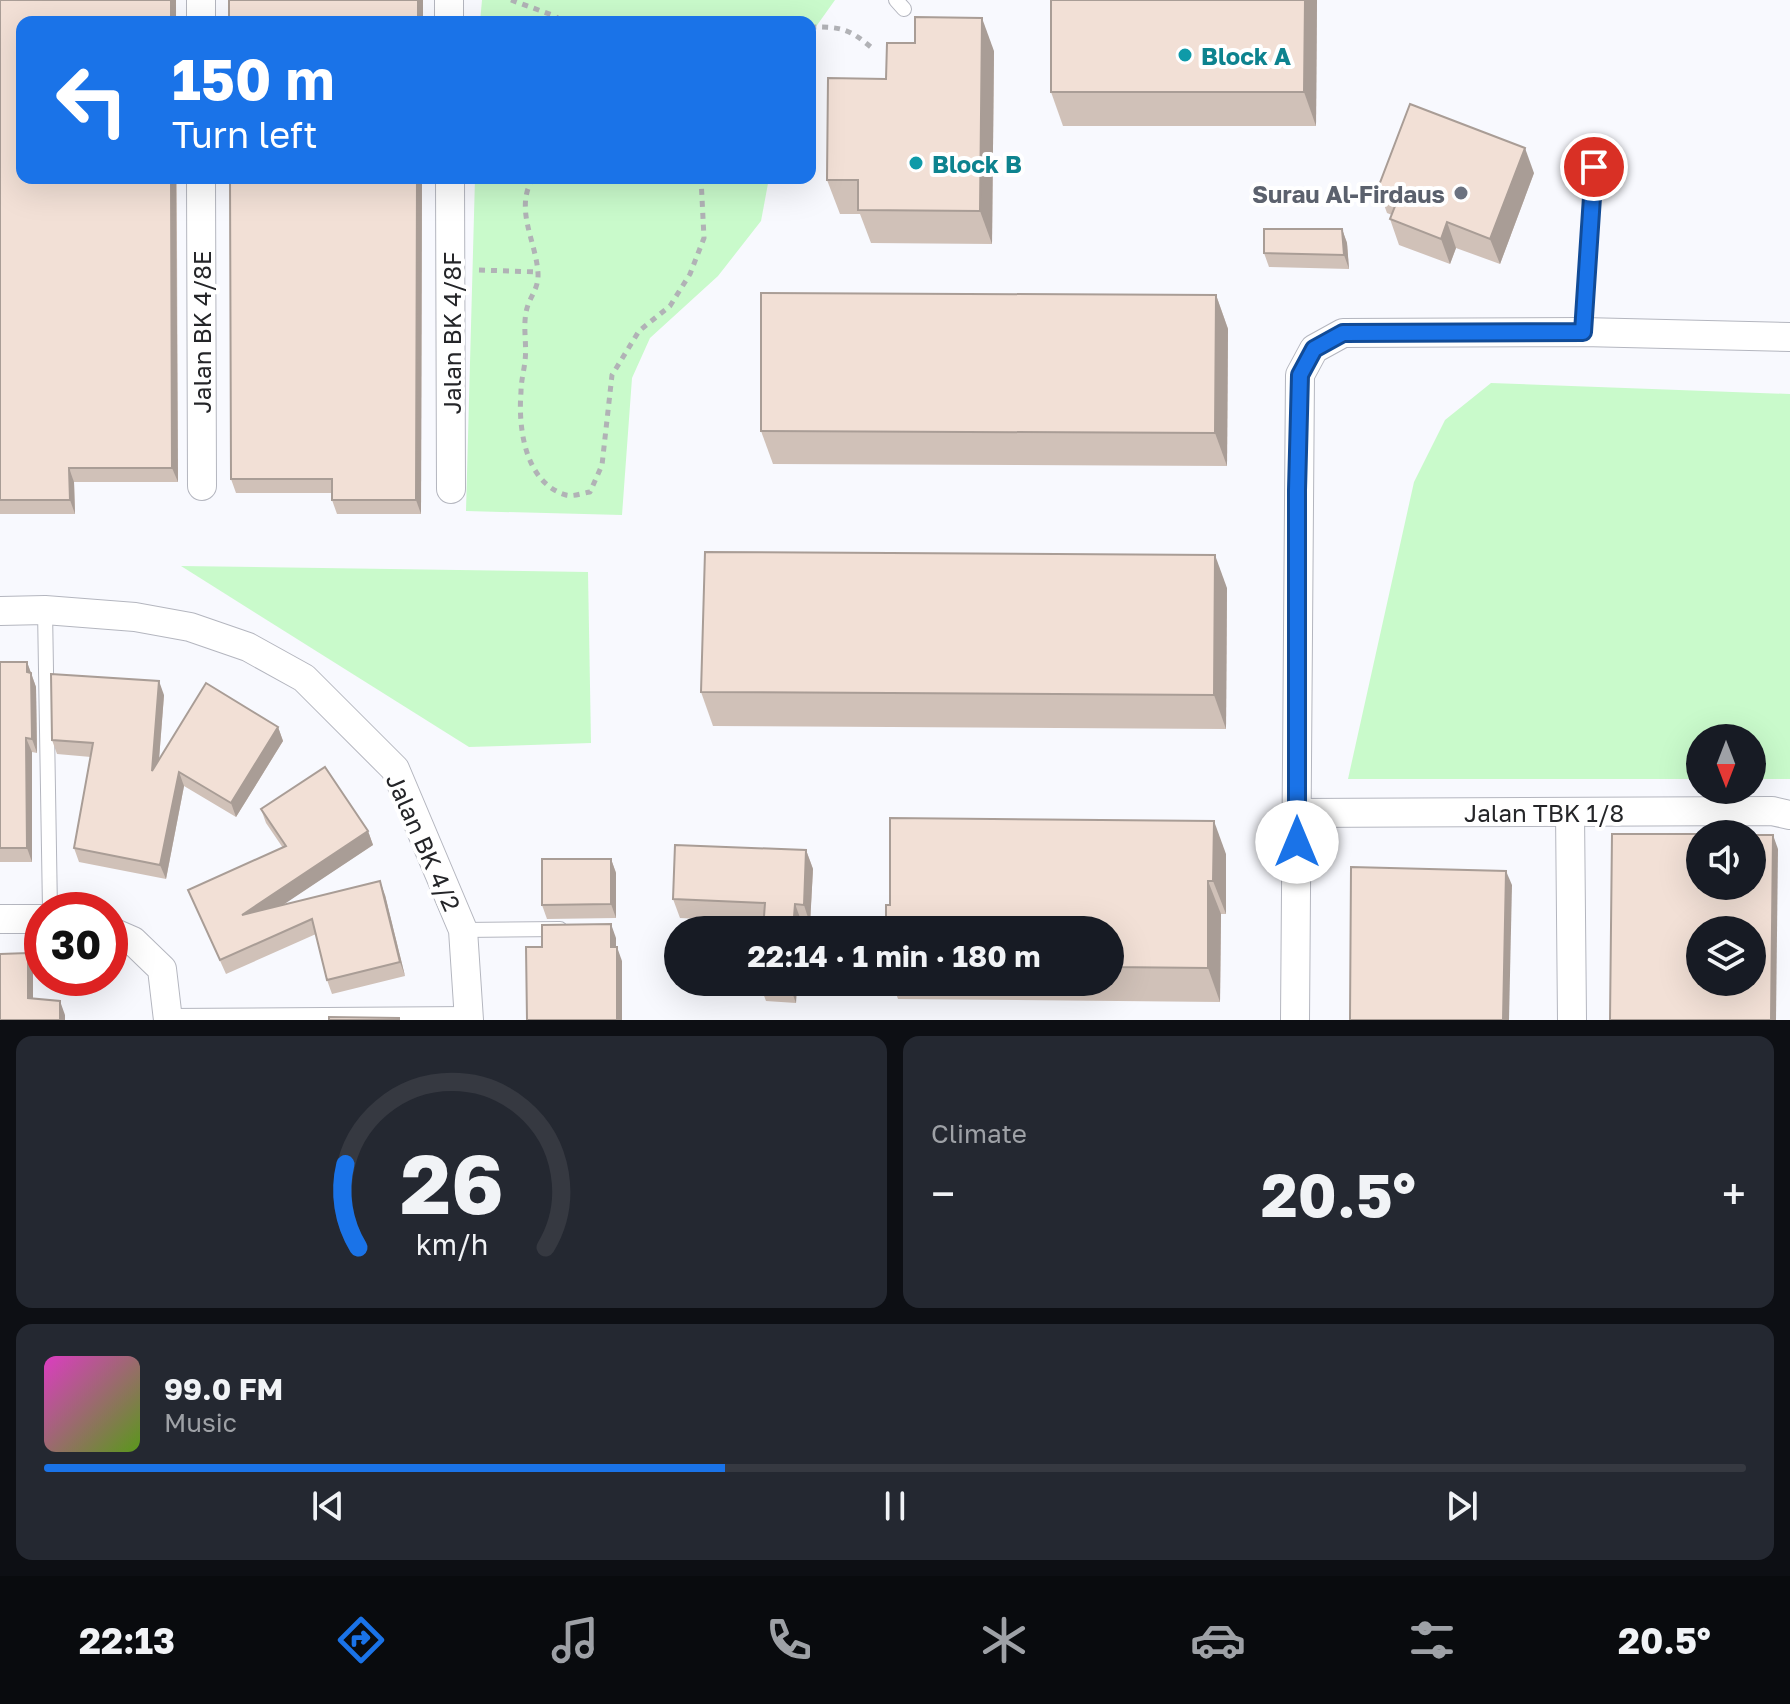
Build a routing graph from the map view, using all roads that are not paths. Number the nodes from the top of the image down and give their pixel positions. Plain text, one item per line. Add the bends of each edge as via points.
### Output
1 (1594, 167) dead end
2 (201, 184) edge
3 (450, 184) edge
4 (1583, 332) junction
5 (1790, 337) edge
6 (202, 486) dead end
7 (451, 489) dead end
8 (45, 610) junction
9 (0, 611) edge
10 (1570, 812) junction
11 (1297, 813) junction
12 (1790, 815) edge
13 (50, 892) edge
14 (0, 919) edge
15 (24, 919) edge
16 (571, 929) edge
17 (463, 930) junction
18 (128, 939) edge
19 (469, 1017) edge
20 (168, 1018) edge
21 (1295, 1020) edge
22 (1572, 1020) edge

1 - 4 lane
2 - 6 street, Jalan BK 4/8E
3 - 7 street, Jalan BK 4/8F
4 - 5 street
4 - 11 street via 1343,333 1314,349 1300,375
8 - 9 street, Jalan BK 4/2
8 - 13 lane
8 - 17 street, Jalan BK 4/2 via 190,627 248,647 304,678 395,769
10 - 11 street, Jalan TBK 1/8
10 - 12 street, Jalan TBK 1/8
10 - 22 street
11 - 21 street
14 - 15 street
16 - 17 lane
17 - 19 street, Jalan BK 4/2
18 - 20 street via 162,969
19 - 20 lane

